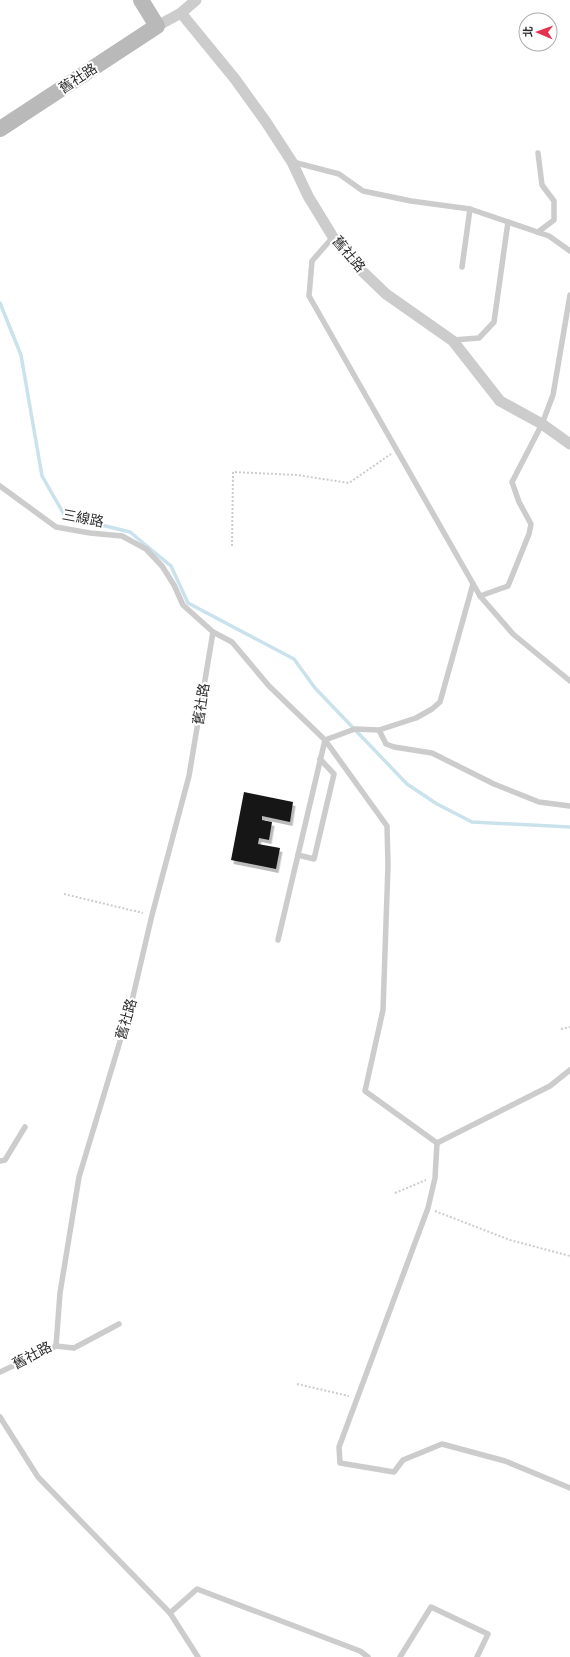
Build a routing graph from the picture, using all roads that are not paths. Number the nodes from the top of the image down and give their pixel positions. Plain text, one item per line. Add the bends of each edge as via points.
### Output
1 (141, 0) edge
2 (196, 0) edge
3 (181, 13) junction
4 (157, 26) junction
5 (0, 129) edge
6 (538, 153) dead end
7 (292, 162) junction
8 (470, 209) junction
9 (508, 222) junction
10 (538, 232) junction
11 (333, 237) junction
12 (570, 251) edge
13 (462, 267) dead end
14 (570, 298) edge
15 (453, 340) junction
16 (542, 424) junction
17 (570, 444) edge
18 (0, 486) edge
19 (473, 584) junction
20 (480, 596) junction
21 (213, 632) junction
22 (570, 681) edge
23 (379, 730) junction
24 (325, 740) junction
25 (320, 759) junction
26 (570, 806) edge
27 (298, 856) junction
28 (278, 940) dead end
29 (570, 1070) edge
30 (25, 1127) dead end
31 (437, 1144) junction
32 (0, 1161) edge
33 (119, 1324) dead end
34 (56, 1346) junction
35 (0, 1372) edge
36 (0, 1417) edge
37 (570, 1488) edge
38 (170, 1613) junction
39 (198, 1657) edge
40 (368, 1657) edge
41 (400, 1657) edge
42 (477, 1657) edge

1 - 4 street
2 - 3 street, 舊社路
3 - 4 street, 舊社路
3 - 7 street, 舊社路 via 235,79
4 - 5 street, 舊社路
6 - 10 lane via 542,185 554,201 554,220
7 - 8 lane via 339,174 363,191
7 - 11 street, 舊社路 via 308,196
8 - 9 lane
8 - 13 lane
9 - 10 lane
9 - 15 lane via 494,322 479,338
10 - 12 lane via 549,236
11 - 15 street, 舊社路 via 386,294
11 - 19 lane via 312,261 309,296
14 - 16 lane via 553,395
15 - 16 street, 舊社路 via 500,401
16 - 17 street, 舊社路
16 - 20 lane via 512,482 531,524 530,534 508,586
18 - 21 lane, 三線路 via 56,527 122,536 146,549 162,566 183,605
19 - 20 lane
19 - 23 lane via 440,702 416,718
20 - 22 lane via 513,634
21 - 24 lane, 三線路 via 232,642 268,686
21 - 34 lane, 舊社路 via 189,776 130,1005 79,1177 60,1293
23 - 24 lane via 355,729
23 - 26 lane via 386,744 432,753 494,784 539,802
24 - 25 lane
24 - 31 lane, 三線路 via 387,826 383,1010 365,1091
25 - 27 lane
25 - 27 lane via 334,774 314,859
27 - 28 lane
29 - 31 lane via 550,1086
30 - 32 lane via 5,1160
31 - 37 lane via 435,1178 428,1208 340,1447 340,1463 394,1472 403,1460 442,1444 505,1461
33 - 34 lane via 74,1348
34 - 35 lane, 舊社路
36 - 38 lane via 38,1477
38 - 39 lane
38 - 40 lane via 197,1589 360,1651
41 - 42 lane via 431,1607 488,1634

